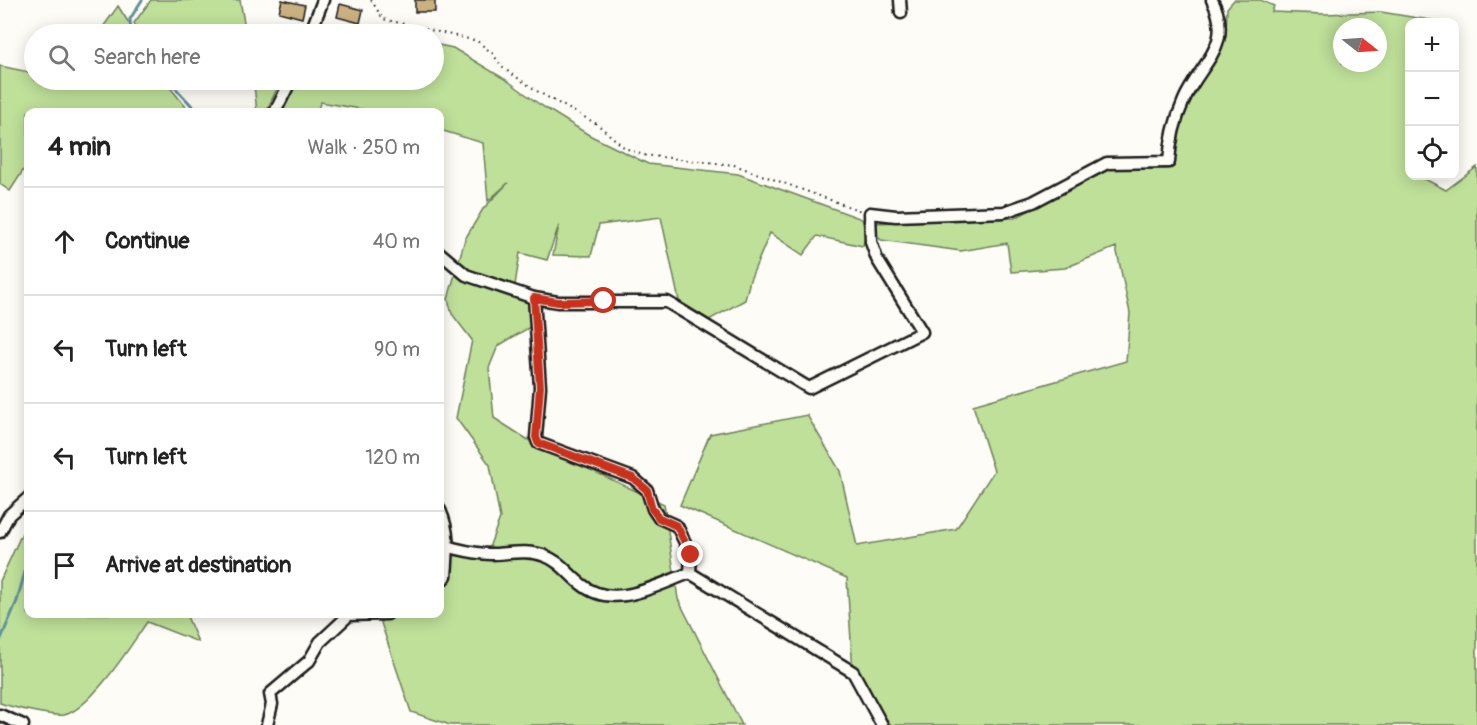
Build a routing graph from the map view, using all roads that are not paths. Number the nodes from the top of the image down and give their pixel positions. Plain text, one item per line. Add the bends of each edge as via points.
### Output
1 (323, 0) edge
2 (900, 0) edge
3 (1212, 0) edge
4 (901, 14) dead end
5 (314, 24) edge
6 (286, 90) edge
7 (277, 108) edge
8 (444, 256) edge
9 (534, 298) junction
10 (24, 502) edge
11 (444, 519) edge
12 (0, 532) edge
13 (449, 547) junction
14 (690, 573) junction
15 (444, 578) edge
16 (346, 618) edge
17 (0, 716) edge
18 (24, 725) edge
19 (267, 725) edge
20 (882, 725) edge

1 - 5 street
2 - 4 street
3 - 9 street via 1219,13 1220,38 1184,100 1168,162 1107,163 1033,202 1004,212 896,216 870,213 871,242 877,259 922,332 809,388 667,302 558,302
6 - 7 street
8 - 9 street via 466,275
9 - 14 street via 540,387 538,443 633,478 647,490 659,518 677,526 691,555
10 - 12 street via 9,515
11 - 13 street
13 - 14 street via 488,554 533,552 547,556 582,586 614,597
13 - 15 street
14 - 20 street via 853,672
16 - 19 street via 320,642 309,661 270,694
17 - 18 street

